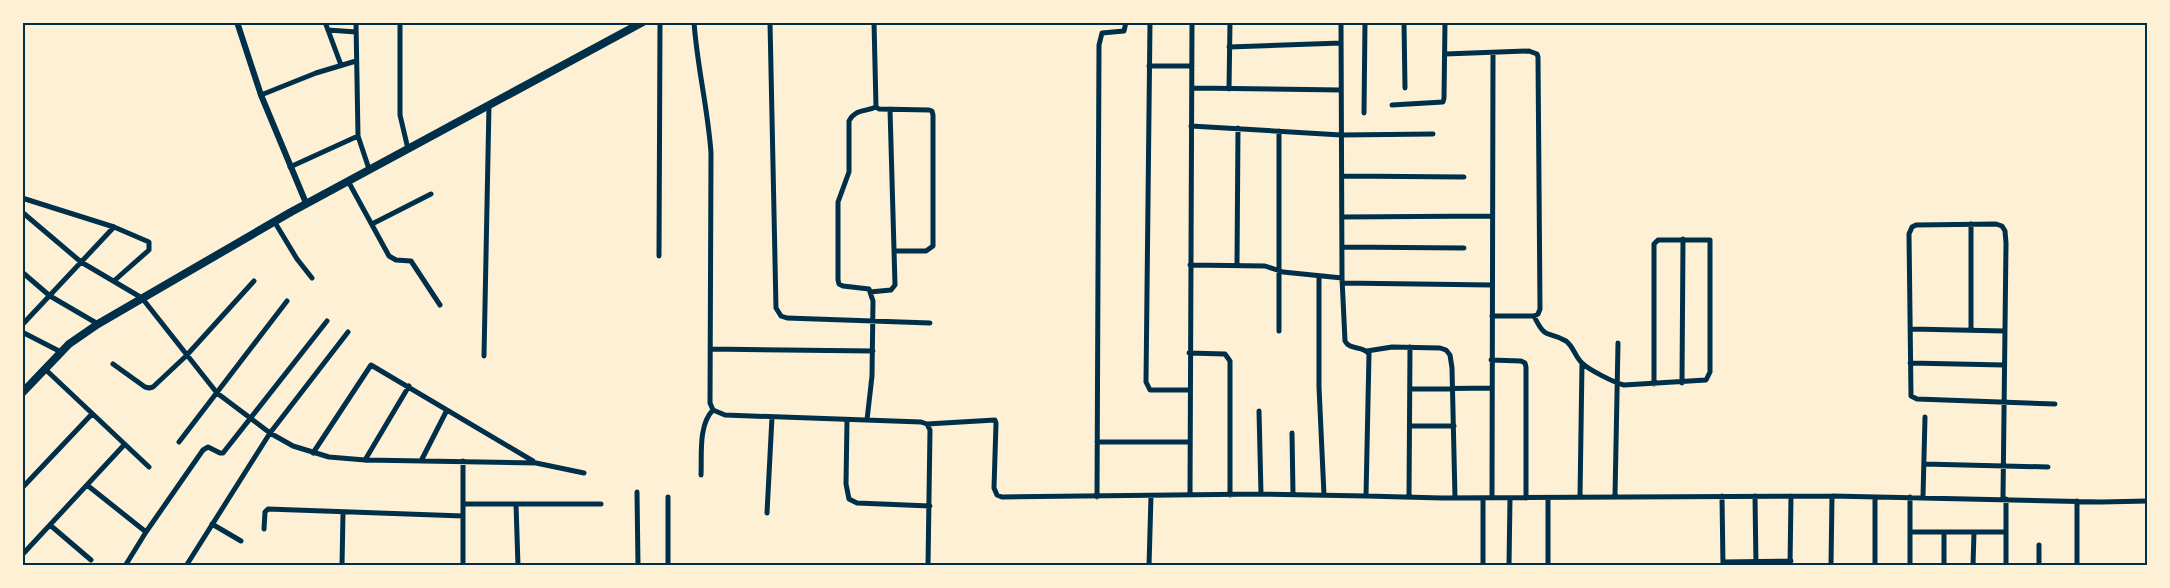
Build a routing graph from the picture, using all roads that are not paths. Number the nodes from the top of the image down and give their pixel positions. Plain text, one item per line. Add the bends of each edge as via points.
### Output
1 (237, 22) edge
2 (324, 22) edge
3 (356, 22) edge
4 (400, 22) edge
5 (643, 22) edge
6 (660, 22) edge
7 (694, 22) edge
8 (770, 22) edge
9 (874, 22) edge
10 (1126, 22) edge
11 (1150, 22) edge
12 (1192, 22) edge
13 (1230, 22) edge
14 (1341, 22) edge
15 (1365, 22) edge
16 (1404, 22) edge
17 (1445, 22) edge
18 (328, 30) junction
19 (356, 32) junction
20 (1341, 43) junction
21 (1230, 47) junction
22 (1493, 53) junction
23 (1445, 54) junction
24 (356, 61) junction
25 (342, 65) junction
26 (1149, 66) junction
27 (1192, 66) junction
28 (1192, 88) junction
29 (1404, 88) dead end
30 (1229, 89) junction
31 (1341, 90) junction
32 (261, 95) junction
33 (489, 105) junction
34 (1392, 105) dead end
35 (876, 107) junction
36 (890, 109) junction
37 (1364, 113) dead end
38 (1191, 126) junction
39 (1238, 128) junction
40 (1279, 131) junction
41 (1433, 134) dead end
42 (1341, 135) junction
43 (358, 136) junction
44 (408, 149) junction
45 (290, 167) junction
46 (369, 169) junction
47 (1342, 176) junction
48 (1464, 177) dead end
49 (348, 181) junction
50 (431, 194) dead end
51 (22, 198) edge
52 (306, 203) junction
53 (22, 212) edge
54 (1492, 216) junction
55 (1342, 217) junction
56 (274, 221) junction
57 (372, 224) junction
58 (1971, 224) junction
59 (114, 227) junction
60 (1683, 239) junction
61 (1342, 247) junction
62 (1464, 248) dead end
63 (895, 251) junction
64 (659, 256) dead end
65 (81, 262) junction
66 (1236, 264) junction
67 (1190, 265) junction
68 (1279, 270) junction
69 (22, 272) edge
70 (1319, 276) junction
71 (312, 278) dead end
72 (115, 280) junction
73 (1342, 280) junction
74 (254, 281) dead end
75 (1492, 285) junction
76 (870, 292) junction
77 (50, 296) junction
78 (142, 298) junction
79 (288, 300) dead end
80 (440, 305) dead end
81 (1492, 316) junction
82 (1534, 316) junction
83 (328, 320) dead end
84 (874, 320) junction
85 (930, 323) dead end
86 (98, 324) junction
87 (22, 325) edge
88 (1911, 329) junction
89 (1970, 330) junction
90 (1279, 331) dead end
91 (2005, 331) junction
92 (22, 332) edge
93 (348, 332) dead end
94 (1618, 342) dead end
95 (1410, 347) junction
96 (710, 350) junction
97 (873, 351) junction
98 (1367, 351) junction
99 (62, 352) junction
100 (1190, 353) junction
101 (186, 356) junction
102 (484, 356) dead end
103 (1492, 360) junction
104 (1910, 363) junction
105 (113, 364) dead end
106 (1582, 364) junction
107 (2004, 365) junction
108 (45, 369) junction
109 (1682, 383) junction
110 (1617, 384) junction
111 (1654, 384) junction
112 (409, 386) junction
113 (1453, 388) junction
114 (1492, 388) junction
115 (1411, 389) junction
116 (24, 390) edge
117 (1189, 390) junction
118 (216, 393) junction
119 (2004, 401) junction
120 (2055, 404) dead end
121 (448, 410) junction
122 (712, 410) junction
123 (1259, 411) dead end
124 (91, 414) junction
125 (1925, 416) dead end
126 (772, 417) junction
127 (250, 418) junction
128 (847, 420) junction
129 (867, 420) junction
130 (927, 424) junction
131 (1411, 426) junction
132 (1454, 426) junction
133 (270, 433) junction
134 (1292, 433) dead end
135 (180, 442) dead end
136 (1097, 442) junction
137 (1189, 442) junction
138 (124, 445) junction
139 (313, 453) junction
140 (365, 460) junction
141 (422, 461) junction
142 (463, 461) junction
143 (536, 462) junction
144 (1924, 464) junction
145 (2004, 466) junction
146 (149, 467) dead end
147 (2048, 467) dead end
148 (584, 473) dead end
149 (701, 475) dead end
150 (87, 485) junction
151 (22, 488) edge
152 (637, 492) dead end
153 (1230, 494) junction
154 (1261, 494) junction
155 (1293, 494) junction
156 (1190, 495) junction
157 (1324, 495) junction
158 (1151, 496) junction
159 (1366, 496) junction
160 (1615, 496) junction
161 (1722, 496) junction
162 (1755, 496) junction
163 (1791, 496) junction
164 (1832, 496) junction
165 (668, 497) dead end
166 (1097, 497) junction
167 (1410, 497) junction
168 (1580, 497) junction
169 (1875, 497) junction
170 (1910, 497) junction
171 (1924, 497) junction
172 (1455, 498) junction
173 (1483, 498) junction
174 (1492, 498) junction
175 (1510, 498) junction
176 (1526, 498) junction
177 (1548, 498) junction
178 (2005, 499) junction
179 (2077, 501) junction
180 (2148, 501) edge
181 (463, 504) junction
182 (516, 504) junction
183 (601, 504) dead end
184 (930, 506) junction
185 (343, 513) junction
186 (767, 513) dead end
187 (463, 516) junction
188 (212, 524) junction
189 (50, 525) junction
190 (264, 529) dead end
191 (146, 532) junction
192 (1910, 532) junction
193 (1944, 532) junction
194 (1974, 532) junction
195 (2006, 532) junction
196 (242, 541) dead end
197 (2039, 545) dead end
198 (22, 555) edge
199 (91, 560) dead end
200 (1756, 563) edge
201 (1790, 563) edge
202 (1723, 564) edge
203 (125, 566) edge
204 (186, 566) edge
205 (266, 566) edge
206 (283, 566) edge
207 (342, 566) edge
208 (463, 566) edge
209 (518, 566) edge
210 (638, 566) edge
211 (668, 566) edge
212 (928, 566) edge
213 (1149, 566) edge
214 (1483, 566) edge
215 (1510, 566) edge
216 (1548, 566) edge
217 (1831, 566) edge
218 (1875, 566) edge
219 (1910, 566) edge
220 (1944, 566) edge
221 (1973, 566) edge
222 (2006, 566) edge
223 (2039, 566) edge
224 (2077, 566) edge

1 - 32 street
2 - 18 street
3 - 19 street
4 - 44 street via 400,115
5 - 33 main road
6 - 64 street
7 - 96 street via 710,145
8 - 84 street via 776,308 787,318
9 - 35 street
10 - 136 street via 1124,31 1102,33 1099,45
11 - 26 street
12 - 27 street
13 - 21 street
14 - 20 street
15 - 37 street
16 - 29 street
17 - 23 street
18 - 19 street
18 - 25 street
19 - 24 street
20 - 21 street
20 - 31 street
21 - 30 street
22 - 23 street
22 - 54 street
22 - 82 street via 1533,52 1538,57 1540,308
23 - 34 street via 1443,102
24 - 25 street
24 - 43 street
25 - 32 street
26 - 27 street
26 - 117 street via 1146,382 1150,390
27 - 28 street
28 - 30 street
28 - 38 street
30 - 31 street
31 - 42 street
32 - 45 street
33 - 44 main road
33 - 102 street
35 - 36 street
35 - 76 street via 851,115 849,172 838,202 839,284 862,287
36 - 63 street
36 - 63 street via 929,110 933,115 932,246 926,251
38 - 39 street
38 - 67 street
39 - 40 street
39 - 66 street
40 - 42 street
40 - 68 street
41 - 42 street
42 - 47 street
43 - 45 street
43 - 46 street
44 - 46 main road
45 - 52 street
46 - 49 main road
47 - 48 street
47 - 55 street
49 - 52 main road
49 - 57 street
50 - 57 street
51 - 59 street
52 - 56 main road
53 - 65 street
54 - 55 street
54 - 75 street
55 - 61 street
56 - 71 street via 290,250
56 - 78 main road
57 - 80 street via 391,258 412,261
58 - 88 street via 1912,227 1909,234
58 - 89 street
58 - 91 street via 1999,224 2005,231
59 - 65 street
59 - 72 street via 144,239 150,246
60 - 109 street
60 - 109 street via 1708,239 1711,243 1710,372 1706,380
60 - 111 street via 1658,240 1654,244
61 - 62 street
61 - 73 street
63 - 76 street via 894,288
65 - 72 street
65 - 77 street
66 - 67 street
66 - 68 street
67 - 100 street
68 - 70 street
68 - 90 street
69 - 77 street
70 - 73 street
70 - 157 street
72 - 78 street
73 - 75 street
73 - 98 street via 1345,341 1350,347
74 - 101 street
75 - 81 street
76 - 84 street
77 - 86 street
77 - 87 street
78 - 86 main road
78 - 101 street
79 - 118 street
81 - 82 street
81 - 103 street
82 - 106 street via 1540,329 1547,335 1566,341
83 - 127 street
84 - 85 street
84 - 97 street
86 - 99 main road
88 - 89 street
88 - 104 street
89 - 91 street
91 - 107 street
92 - 99 street
93 - 133 street
94 - 110 street
95 - 98 street
95 - 113 street via 1446,350 1450,355
95 - 115 street
96 - 97 street
96 - 122 street
97 - 129 street
98 - 159 street
99 - 108 main road
100 - 117 street
100 - 153 street via 1225,354 1230,362
101 - 105 street via 149,388
101 - 118 street
103 - 114 street
103 - 176 street via 1521,361 1526,366
104 - 107 street
104 - 119 street via 1909,393 1913,398
106 - 110 street
106 - 168 street
107 - 119 street
108 - 116 main road
108 - 124 street
109 - 111 street
110 - 111 street
110 - 160 street
112 - 121 street
112 - 139 street via 376,366 368,366
112 - 140 street
113 - 114 street
113 - 115 street
113 - 132 street
114 - 174 street
115 - 131 street
117 - 137 street
118 - 127 street
118 - 135 street
119 - 120 street
119 - 145 street
121 - 141 street
121 - 143 street
122 - 126 street via 725,415
122 - 149 street via 704,426
123 - 154 street
124 - 138 street
124 - 151 street
125 - 144 street
126 - 128 street
126 - 186 street
127 - 133 street
127 - 191 street via 223,453 208,447 203,450
128 - 129 street
128 - 184 street via 846,484 849,499 857,503
129 - 130 street
130 - 166 street via 995,420 994,488 997,495
130 - 184 street via 930,430
131 - 132 street
131 - 167 street
132 - 172 street
133 - 139 street
133 - 188 street
134 - 155 street
136 - 137 street
136 - 166 street
137 - 156 street
138 - 146 street
138 - 150 street
139 - 140 street
140 - 141 street
141 - 142 street
142 - 143 street
142 - 181 street
143 - 148 street
144 - 145 street
144 - 171 street
145 - 147 street
145 - 178 street
150 - 189 street
150 - 191 street
152 - 210 street
153 - 154 street
153 - 156 street
154 - 155 street
155 - 157 street
156 - 158 street
157 - 159 street
158 - 166 street
158 - 213 street
159 - 167 street
160 - 161 street
160 - 168 street
161 - 162 street
161 - 202 street
162 - 163 street
162 - 200 street
163 - 164 street
163 - 201 street
164 - 169 street
164 - 217 street
165 - 211 street
167 - 172 street
168 - 177 street
169 - 170 street
169 - 218 street
170 - 171 street
170 - 192 street
171 - 178 street
172 - 173 street
173 - 174 street
173 - 214 street
174 - 175 street
175 - 176 street
175 - 215 street
176 - 177 street
177 - 216 street
178 - 179 street
178 - 195 street
179 - 180 street
179 - 224 street
181 - 182 street
181 - 187 street
182 - 183 street
182 - 209 street
184 - 212 street
185 - 187 street
185 - 190 street via 268,509
185 - 207 street
187 - 208 street
188 - 196 street
188 - 204 street
189 - 198 street
189 - 199 street
191 - 203 street
192 - 193 street
192 - 219 street
193 - 194 street
193 - 220 street
194 - 195 street
194 - 221 street
195 - 222 street
197 - 223 street
200 - 201 street
200 - 202 street
205 - 206 street

